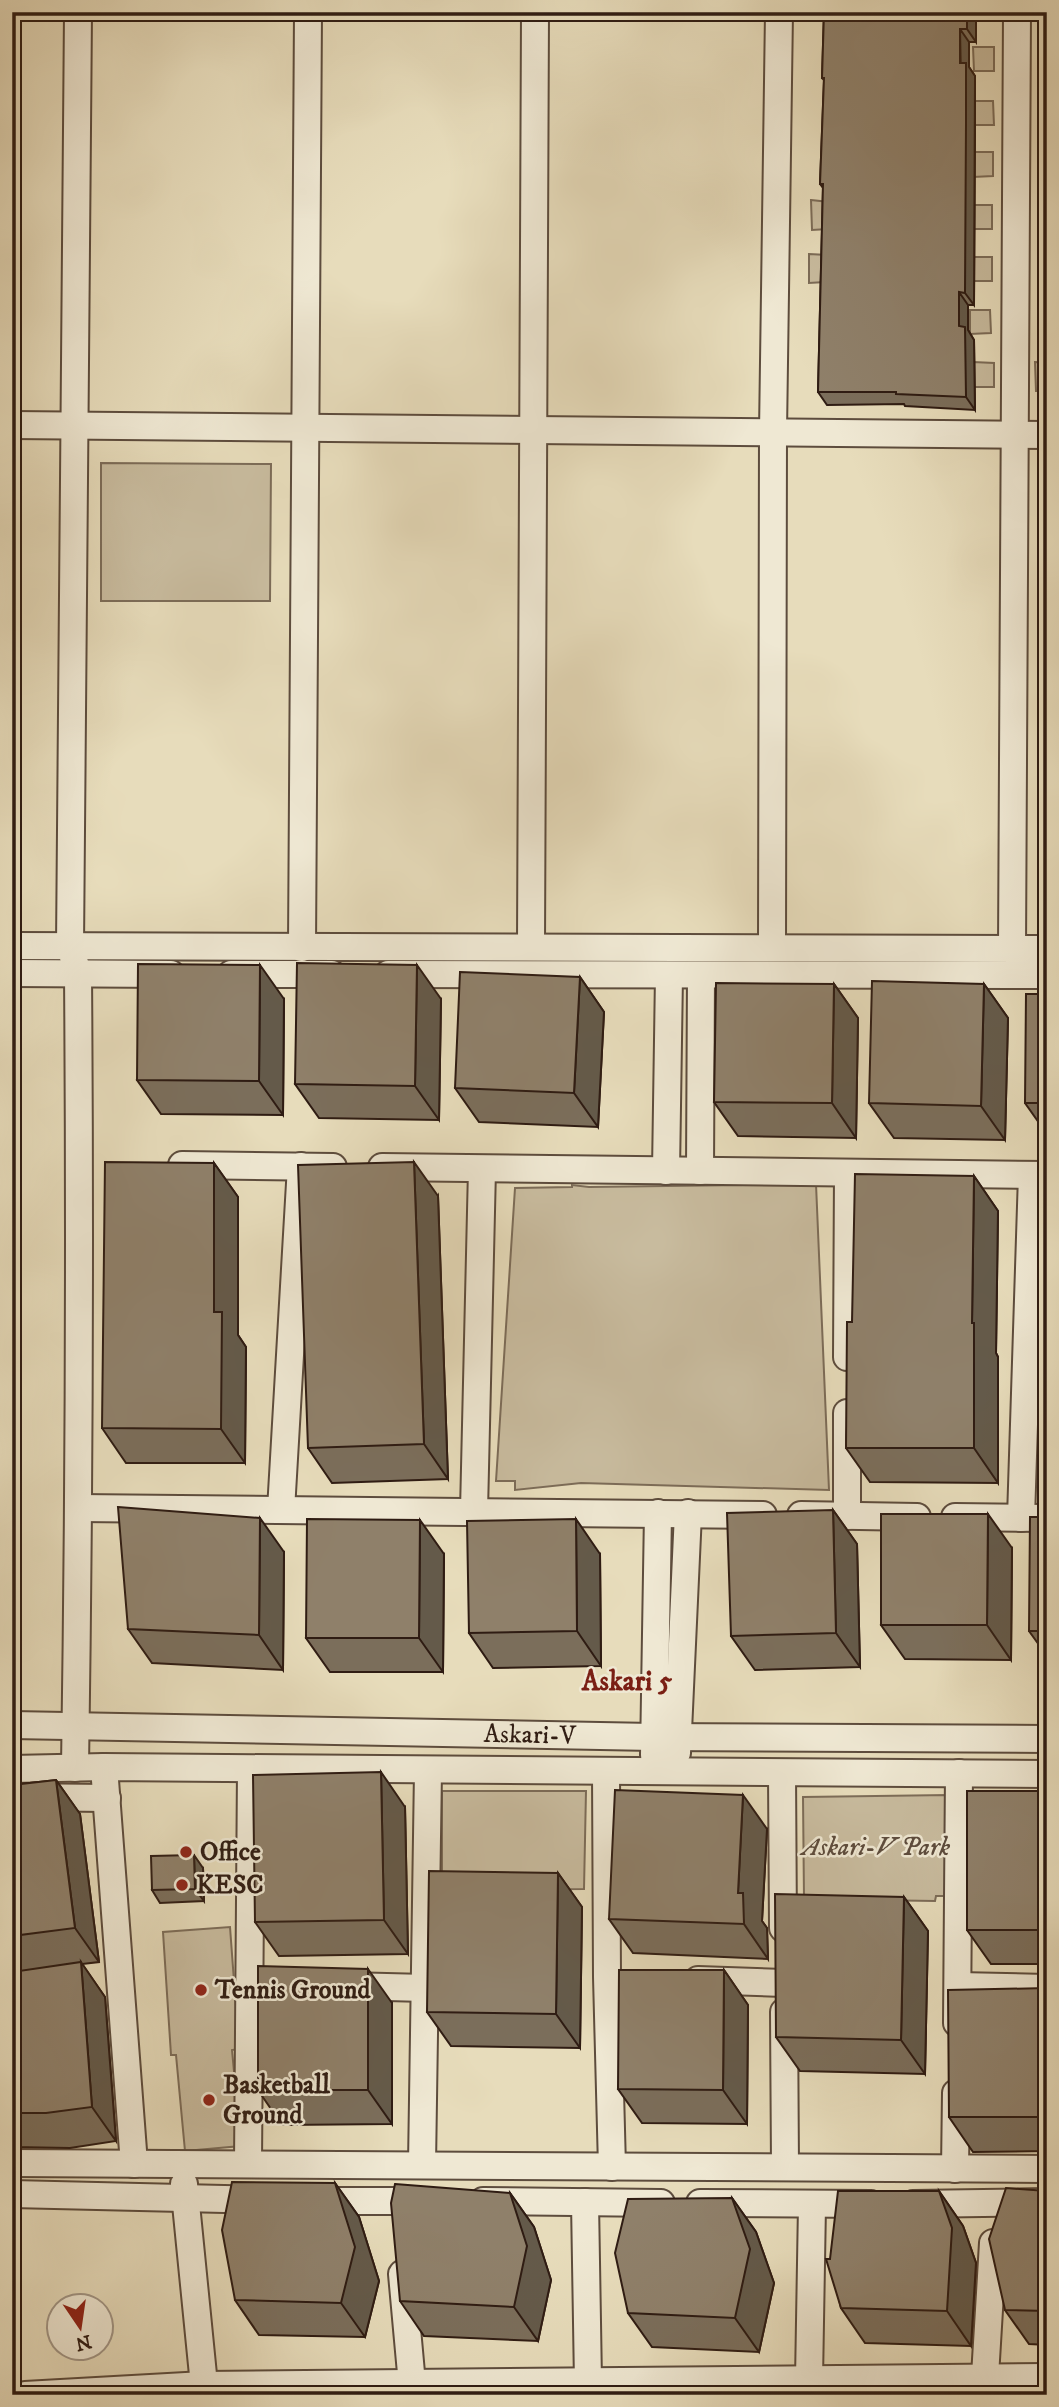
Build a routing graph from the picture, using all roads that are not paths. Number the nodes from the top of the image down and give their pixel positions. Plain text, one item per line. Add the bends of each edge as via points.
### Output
1 (78, 12) edge
2 (308, 12) edge
3 (535, 12) edge
4 (779, 12) edge
5 (1017, 12) edge
6 (12, 425) edge
7 (74, 425) junction
8 (305, 429) junction
9 (533, 430) junction
10 (774, 432) junction
11 (1013, 435) junction
12 (1047, 435) edge
13 (12, 946) edge
14 (531, 946) junction
15 (70, 947) junction
16 (684, 947) junction
17 (772, 947) junction
18 (302, 948) junction
19 (1012, 949) junction
20 (1047, 949) edge
21 (12, 973) edge
22 (78, 973) junction
23 (685, 975) junction
24 (1047, 975) edge
25 (79, 1163) junction
26 (107, 1164) edge
27 (162, 1164) edge
28 (301, 1166) junction
29 (482, 1169) junction
30 (666, 1171) junction
31 (700, 1171) junction
32 (848, 1173) junction
33 (1039, 1175) edge
34 (79, 1508) junction
35 (281, 1510) junction
36 (474, 1511) junction
37 (658, 1513) junction
38 (688, 1513) junction
39 (847, 1516) junction
40 (1034, 1518) edge
41 (12, 1725) edge
42 (75, 1725) junction
43 (665, 1736) junction
44 (1047, 1739) edge
45 (75, 1768) junction
46 (104, 1768) junction
47 (12, 1769) edge
48 (251, 1769) junction
49 (665, 1770) junction
50 (428, 1771) junction
51 (606, 1771) junction
52 (782, 1773) junction
53 (959, 1773) junction
54 (1047, 1774) edge
55 (12, 1797) edge
56 (107, 1798) junction
57 (607, 1977) junction
58 (634, 1978) edge
59 (675, 1980) edge
60 (783, 1983) junction
61 (250, 1984) junction
62 (277, 1985) edge
63 (317, 1986) edge
64 (958, 1986) junction
65 (426, 1988) junction
66 (1047, 1988) edge
67 (12, 2163) edge
68 (134, 2164) junction
69 (183, 2164) junction
70 (248, 2164) junction
71 (422, 2165) junction
72 (612, 2167) junction
73 (785, 2167) junction
74 (955, 2169) junction
75 (1047, 2169) edge
76 (12, 2194) edge
77 (186, 2200) junction
78 (585, 2202) junction
79 (1047, 2202) edge
80 (811, 2205) junction
81 (398, 2227) junction
82 (993, 2243) edge
83 (1047, 2377) edge
84 (809, 2380) junction
85 (588, 2382) junction
86 (985, 2386) edge
87 (413, 2389) edge
88 (204, 2390) edge
89 (24, 2395) edge

1 - 7 street
2 - 8 street
3 - 9 street
4 - 10 street
5 - 11 street
6 - 7 street
7 - 8 street
7 - 15 street
8 - 9 street
8 - 18 street
9 - 10 street
9 - 14 street
10 - 11 street
10 - 17 street
11 - 12 street
11 - 19 street
13 - 15 street
14 - 16 street
14 - 18 street
15 - 18 street
15 - 22 street
16 - 17 street
16 - 23 street
17 - 19 street
19 - 20 street
21 - 22 street
22 - 23 street
22 - 25 street
23 - 24 street
23 - 30 street
23 - 31 street
25 - 26 street
25 - 34 street
27 - 28 street
28 - 29 street
28 - 35 street
29 - 30 street
29 - 36 street
30 - 31 street
31 - 32 street
32 - 33 street
32 - 39 street
33 - 40 street
34 - 35 street
34 - 42 street
35 - 36 street
36 - 37 street
37 - 38 street
37 - 43 street
38 - 39 street
38 - 43 street
39 - 40 street
41 - 42 street, Askari-V
42 - 43 street, Askari-V
42 - 45 street
43 - 44 street, Askari-V
43 - 49 street
45 - 46 street, Askari-V
45 - 47 street, Askari-V
46 - 48 street, Askari-V
46 - 56 street
48 - 50 street, Askari-V
48 - 61 street
49 - 51 street, Askari-V
49 - 52 street, Askari-V
50 - 51 street, Askari-V
50 - 65 street
51 - 57 street
52 - 53 street, Askari-V
52 - 60 street
53 - 54 street, Askari-V
53 - 64 street
55 - 56 street
56 - 68 street
57 - 58 street
57 - 72 street
59 - 60 street
60 - 73 street
61 - 62 street
61 - 70 street
63 - 65 street
64 - 66 street
64 - 74 street
65 - 71 street
67 - 68 street
68 - 69 street
69 - 70 street
69 - 77 street
70 - 71 street
71 - 72 street
72 - 73 street
73 - 74 street
74 - 75 street
76 - 77 street
77 - 81 street
77 - 88 street
78 - 80 street
78 - 81 street via 457,2201
78 - 85 street
79 - 80 street
80 - 84 street
81 - 87 street
82 - 86 street
83 - 86 street
84 - 85 street
84 - 86 street
85 - 87 street
87 - 88 street
88 - 89 street

